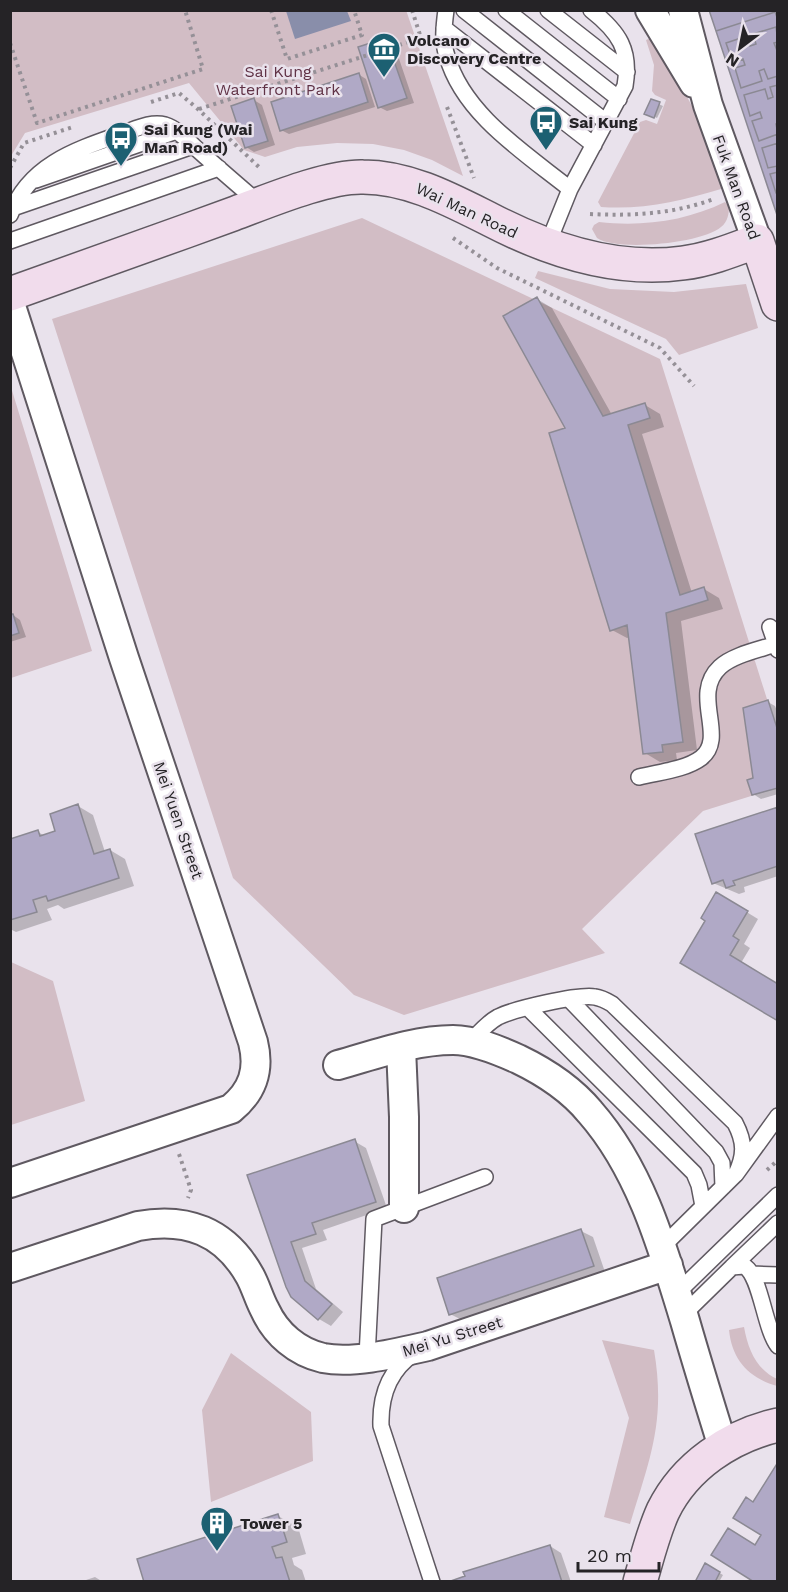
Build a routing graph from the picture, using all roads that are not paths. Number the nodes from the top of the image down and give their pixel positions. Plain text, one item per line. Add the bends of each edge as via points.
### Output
1 (446, 10) edge
2 (464, 10) edge
3 (506, 10) edge
4 (548, 10) edge
5 (591, 10) edge
6 (650, 10) edge
7 (683, 10) edge
8 (444, 28) junction
9 (627, 72) junction
10 (619, 99) junction
11 (708, 105) junction
12 (606, 122) junction
13 (594, 145) junction
14 (193, 146) junction
15 (219, 168) junction
16 (570, 189) junction
17 (260, 204) junction
18 (12, 211) edge
19 (10, 241) edge
20 (756, 241) junction
21 (547, 246) junction
22 (10, 294) edge
23 (10, 303) edge
24 (777, 304) edge
25 (770, 627) dead end
26 (777, 647) edge
27 (639, 777) dead end
28 (569, 999) junction
29 (528, 1008) junction
30 (470, 1042) junction
31 (401, 1048) junction
32 (338, 1065) dead end
33 (777, 1116) edge
34 (736, 1174) junction
35 (485, 1177) dead end
36 (10, 1183) edge
37 (723, 1186) junction
38 (777, 1195) edge
39 (704, 1206) junction
40 (404, 1208) junction
41 (777, 1223) edge
42 (777, 1241) edge
43 (753, 1247) junction
44 (665, 1256) junction
45 (732, 1267) junction
46 (10, 1268) edge
47 (752, 1274) junction
48 (777, 1275) edge
49 (760, 1300) junction
50 (680, 1304) junction
51 (777, 1308) edge
52 (428, 1346) junction
53 (777, 1346) edge
54 (367, 1357) junction
55 (777, 1425) edge
56 (723, 1447) junction
57 (432, 1581) edge
58 (640, 1581) edge

1 - 8 lane
2 - 12 lane
3 - 10 lane
4 - 9 lane
5 - 9 lane via 623,45
6 - 11 street, Fuk Man Road
7 - 11 street, Fuk Man Road
8 - 13 lane
8 - 16 lane via 446,56 474,107
9 - 10 lane
10 - 12 lane
11 - 20 street, Fuk Man Road
12 - 13 lane
13 - 16 lane
14 - 15 lane
14 - 18 lane
14 - 18 lane via 177,132 154,124 75,150 30,182
15 - 17 lane
15 - 19 lane
16 - 21 lane
17 - 21 street, Wai Man Road via 327,182 362,176 402,181
17 - 22 street, Wai Man Road
20 - 21 street, Wai Man Road via 684,263 651,266 596,259
20 - 24 street, Fuk Man Road
23 - 36 street, Mei Yuen Street via 256,1054 254,1077 242,1100 231,1109
25 - 26 lane
26 - 27 lane via 731,660 711,678 707,691 712,738 702,758
28 - 29 lane
28 - 34 lane via 593,996 612,1004 735,1123 744,1148
28 - 37 lane via 716,1152 722,1163
29 - 30 lane via 495,1019
29 - 39 lane via 694,1173
30 - 31 street via 426,1042
30 - 44 street via 535,1067 565,1087 590,1111 627,1168
31 - 32 street
31 - 40 street
33 - 34 lane
34 - 37 lane
35 - 40 lane
37 - 39 lane
38 - 50 lane
39 - 44 lane
40 - 54 lane via 374,1219
41 - 43 lane
42 - 43 lane via 762,1241
43 - 45 lane
44 - 50 street
44 - 52 street, Mei Yu Street
45 - 47 lane via 744,1266
45 - 50 lane
46 - 54 street, Mei Yu Street via 138,1226 158,1222 199,1228 231,1250 252,1278 273,1325 296,1346 324,1358
47 - 48 lane
47 - 49 lane
49 - 51 lane
49 - 53 lane
50 - 56 street
52 - 54 street, Mei Yu Street
52 - 57 lane via 412,1355 393,1375 386,1386 380,1413 383,1440
55 - 56 street via 742,1436
56 - 58 street via 697,1466 674,1493 663,1511

